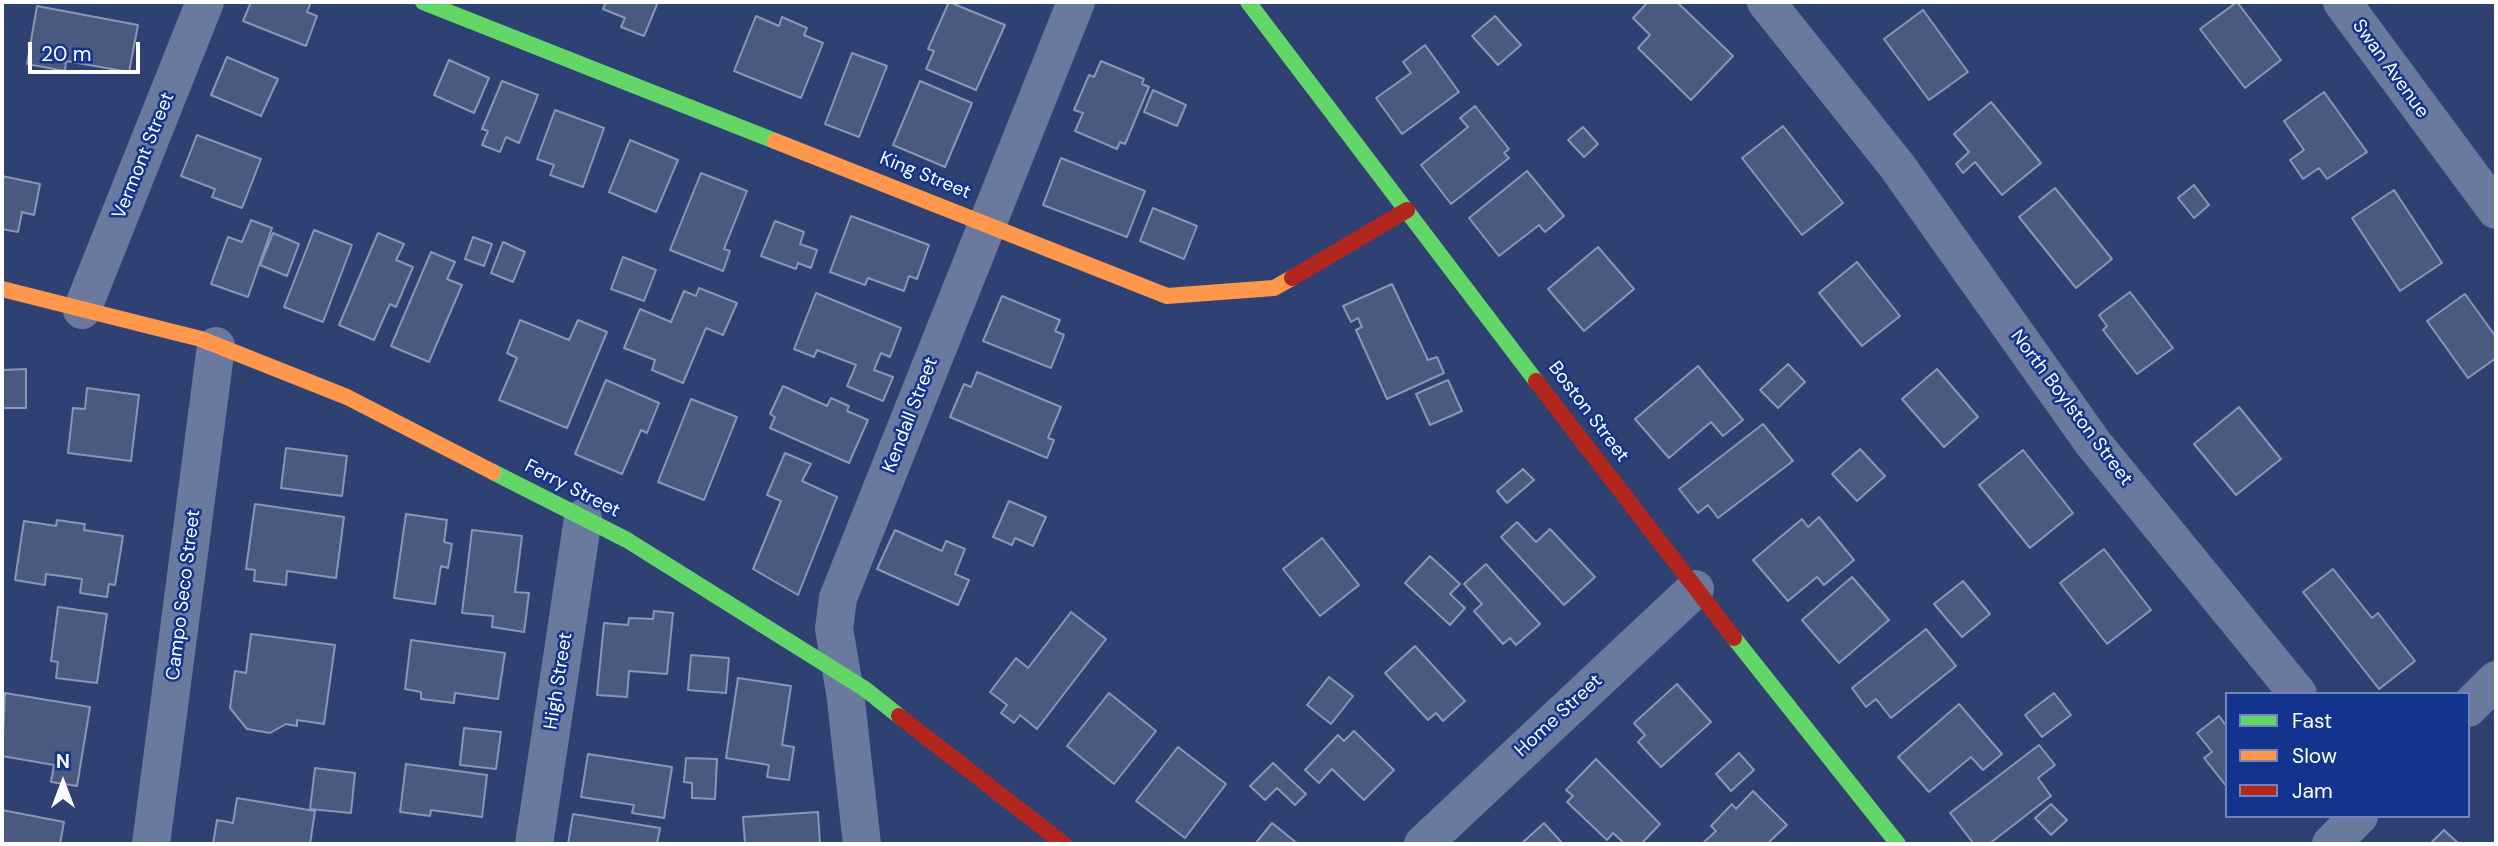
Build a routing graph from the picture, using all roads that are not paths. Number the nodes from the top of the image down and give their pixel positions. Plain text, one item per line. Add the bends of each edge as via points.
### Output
1 (205, 2) edge
2 (423, 2) edge
3 (1076, 2) edge
4 (1248, 2) edge
5 (1766, 2) edge
6 (2342, 2) edge
7 (1408, 210) junction
8 (2496, 210) edge
9 (986, 223) junction
10 (2, 289) edge
11 (82, 310) junction
12 (216, 346) junction
13 (583, 518) junction
14 (1695, 589) junction
15 (842, 674) junction
16 (2496, 680) edge
17 (2296, 692) edge
18 (2470, 706) edge
19 (2358, 818) edge
20 (151, 844) edge
21 (534, 844) edge
22 (862, 844) edge
23 (1064, 844) edge
24 (1423, 844) edge
25 (1898, 844) edge
26 (2332, 844) edge

1 - 11 street, Vermont Street
2 - 9 street, King Street
3 - 9 street, Kendall Street
4 - 7 street, Boston Street
5 - 17 street, North Boylston Street via 1897,166 2093,443
6 - 8 street, Swan Avenue
7 - 9 street, King Street via 1274,288 1167,296
7 - 14 street, Boston Street
9 - 15 street, Kendall Street via 838,598 834,629
10 - 11 street, Ferry Street
11 - 12 street, Ferry Street
12 - 13 street, Ferry Street via 347,397
12 - 20 street, Campo Seco Street
13 - 15 street, Ferry Street via 627,540
13 - 21 street, High Street
14 - 24 street, Home Street
14 - 25 street, Boston Street
15 - 22 street, Kendall Street
15 - 23 street, Ferry Street
16 - 18 street
19 - 26 street

